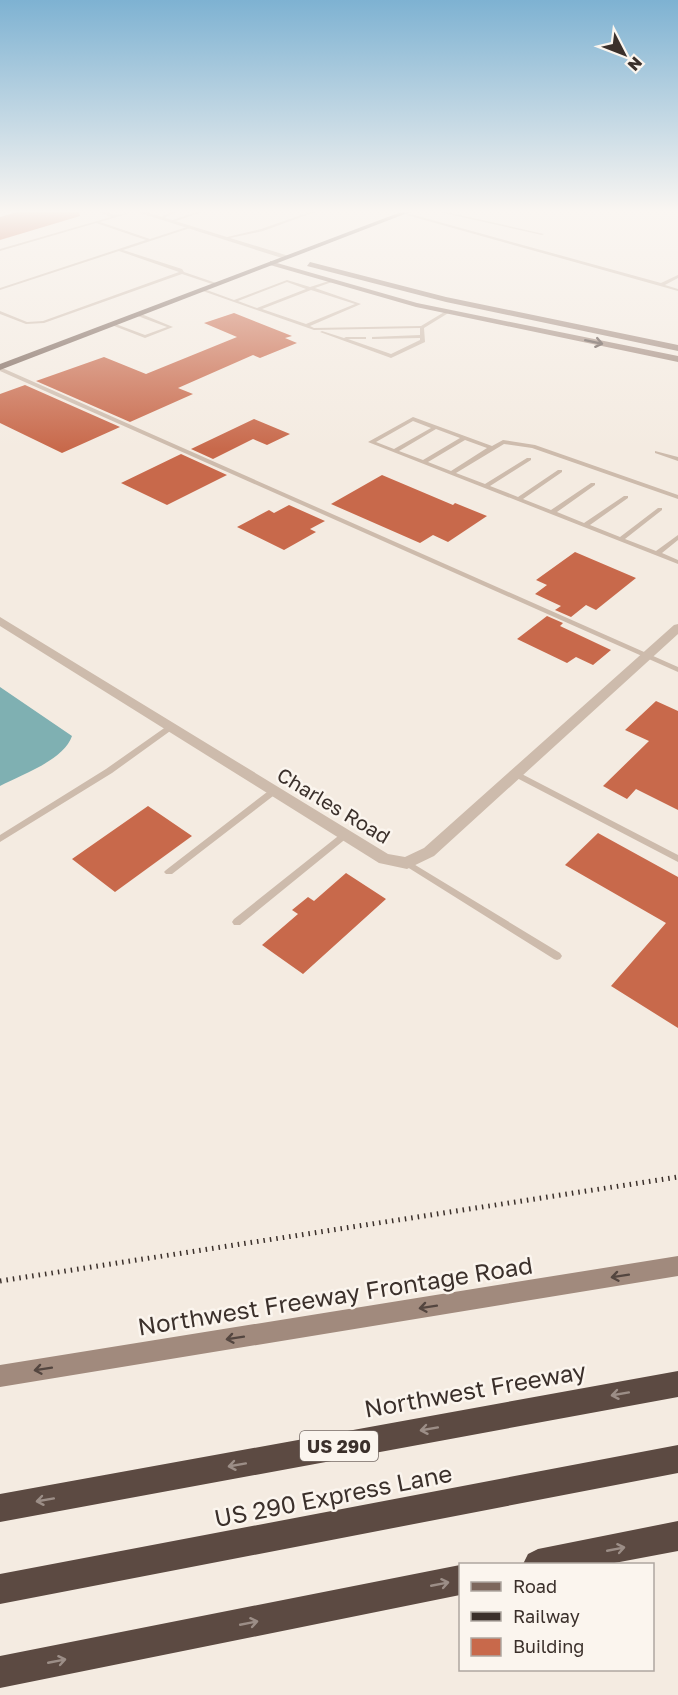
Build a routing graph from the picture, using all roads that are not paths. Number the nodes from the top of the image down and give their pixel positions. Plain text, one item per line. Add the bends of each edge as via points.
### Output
1 (131, 291) edge
2 (199, 291) edge
3 (205, 291) edge
4 (264, 291) edge
5 (303, 291) edge
6 (319, 291) edge
7 (368, 291) edge
8 (407, 291) edge
9 (287, 293) dead end
10 (294, 295) junction
11 (277, 297) dead end
12 (283, 299) junction
13 (234, 301) junction
14 (265, 301) dead end
15 (272, 304) junction
16 (460, 304) junction
17 (258, 309) junction
18 (0, 312) edge
19 (448, 312) junction
20 (137, 314) junction
21 (111, 324) junction
22 (306, 326) junction
23 (422, 327) junction
24 (314, 329) junction
25 (423, 336) junction
26 (341, 338) junction
27 (364, 338) dead end
28 (374, 338) dead end
29 (678, 348) edge
30 (678, 359) edge
31 (0, 368) edge
32 (436, 427) junction
33 (464, 438) junction
34 (492, 448) junction
35 (394, 451) junction
36 (657, 452) dead end
37 (529, 459) dead end
38 (678, 459) edge
39 (424, 462) junction
40 (560, 471) dead end
41 (452, 473) junction
42 (593, 484) dead end
43 (486, 486) junction
44 (626, 496) dead end
45 (678, 497) edge
46 (519, 499) junction
47 (660, 509) dead end
48 (552, 513) junction
49 (585, 525) junction
50 (678, 537) edge
51 (621, 539) junction
52 (657, 554) junction
53 (678, 562) edge
54 (0, 621) edge
55 (678, 628) edge
56 (649, 655) junction
57 (678, 670) edge
58 (170, 727) junction
59 (516, 774) junction
60 (274, 791) junction
61 (345, 835) junction
62 (0, 839) edge
63 (678, 859) edge
64 (407, 863) junction
65 (169, 872) dead end
66 (237, 922) dead end
67 (557, 956) dead end
68 (678, 1266) edge
69 (0, 1376) edge
70 (678, 1384) edge
71 (678, 1459) edge
72 (0, 1508) edge
73 (678, 1536) edge
74 (543, 1563) edge
75 (459, 1580) edge
76 (0, 1589) edge
77 (0, 1672) edge

1 - 18 lane via 44,322 26,323
2 - 20 main road
3 - 13 lane
4 - 13 lane
5 - 10 lane
6 - 22 lane via 359,304
7 - 19 main road
8 - 16 main road
9 - 10 lane
10 - 12 lane
11 - 12 lane
12 - 15 lane
13 - 17 lane
14 - 15 lane
15 - 17 lane
16 - 19 main road
16 - 29 main road
17 - 22 lane
19 - 23 lane
19 -> 30 main road
20 - 21 main road
20 - 21 lane via 171,327 145,337
21 - 31 main road
22 - 24 lane
23 - 24 lane
23 - 25 lane
24 - 26 lane
25 - 26 lane via 423,341 391,356
25 - 28 lane
26 - 27 lane
31 - 56 lane
32 - 33 lane
32 - 35 lane
32 - 35 lane via 413,419 371,442
33 - 34 lane
33 - 39 lane
34 - 41 lane
34 - 45 lane via 503,442 533,446
35 - 39 lane
36 - 38 lane
37 - 43 lane
39 - 41 lane
40 - 46 lane
41 - 43 lane
42 - 48 lane
43 - 46 lane
44 - 49 lane
46 - 48 lane
47 - 51 lane
48 - 49 lane
49 - 51 lane
50 - 52 lane
51 - 52 lane
52 - 53 lane
54 - 58 street, Charles Road
55 - 56 street, Charles Road
56 - 57 lane
56 - 59 street, Charles Road
58 - 60 street, Charles Road
58 - 62 lane via 109,771
59 - 63 lane
59 - 64 street, Charles Road via 429,852
60 - 61 street, Charles Road
60 - 65 lane
61 - 64 street, Charles Road via 384,859
61 - 66 lane
64 - 67 lane
68 -> 69 main road, Northwest Freeway Frontage Road
70 -> 72 highway, Northwest Freeway / US 290
71 - 76 highway, US 290 Express Lane
74 -> 73 highway
77 -> 75 highway

